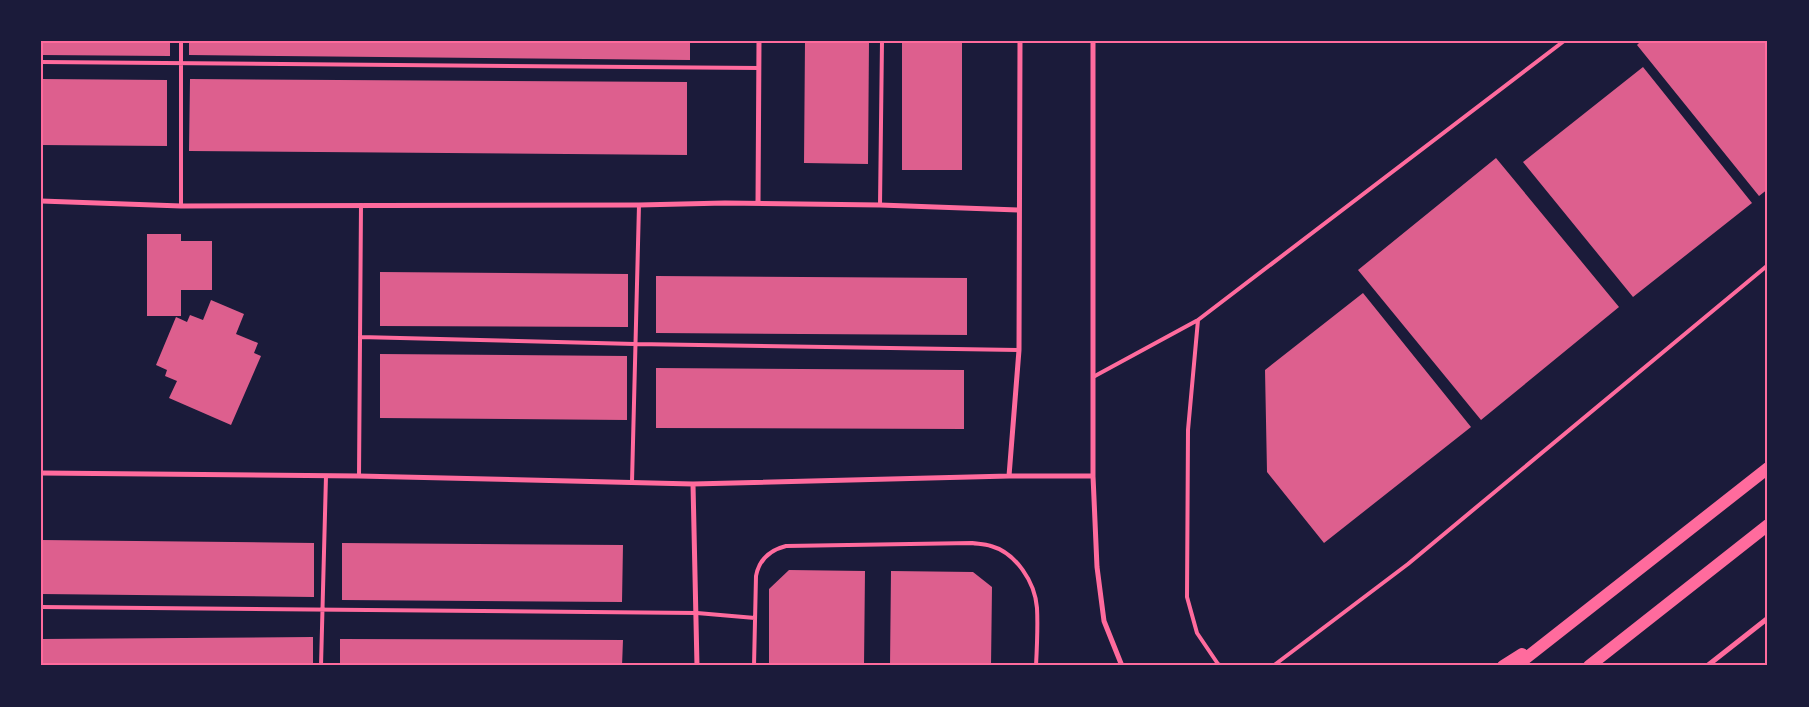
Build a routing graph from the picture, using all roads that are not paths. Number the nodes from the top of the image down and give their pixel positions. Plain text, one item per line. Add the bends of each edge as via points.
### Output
1 (181, 41) edge
2 (759, 41) edge
3 (882, 41) edge
4 (1020, 41) edge
5 (1093, 41) edge
6 (1564, 41) edge
7 (41, 62) edge
8 (181, 63) junction
9 (759, 68) junction
10 (41, 201) edge
11 (758, 203) junction
12 (361, 205) junction
13 (639, 205) junction
14 (880, 205) junction
15 (181, 206) junction
16 (1019, 210) junction
17 (1768, 265) edge
18 (1198, 320) junction
19 (360, 337) junction
20 (636, 344) junction
21 (1019, 350) junction
22 (1093, 377) junction
23 (1768, 468) edge
24 (41, 473) edge
25 (326, 476) junction
26 (359, 476) junction
27 (1009, 476) junction
28 (1093, 476) junction
29 (632, 482) junction
30 (693, 484) junction
31 (1768, 525) edge
32 (41, 607) edge
33 (323, 610) junction
34 (697, 613) junction
35 (755, 618) junction
36 (1768, 618) edge
37 (1562, 630) junction
38 (321, 666) edge
39 (698, 666) edge
40 (754, 666) edge
41 (1036, 666) edge
42 (1122, 666) edge
43 (1222, 666) edge
44 (1273, 666) edge
45 (1503, 666) edge
46 (1516, 666) edge
47 (1589, 666) edge
48 (1707, 666) edge

1 - 8 lane
2 - 9 street
3 - 14 lane
4 - 16 street
5 - 22 street
6 - 18 lane
7 - 8 lane
8 - 9 lane
8 - 15 lane
9 - 11 street
10 - 15 street
11 - 13 street
11 - 14 street
12 - 13 street
12 - 15 street
12 - 19 lane
13 - 20 lane
14 - 16 street
16 - 21 street
17 - 44 lane via 1408,564
18 - 22 lane
18 - 43 lane via 1188,430 1187,596 1197,633
19 - 20 lane
19 - 26 lane
20 - 21 lane
20 - 29 lane
21 - 27 street
22 - 28 street
23 - 37 main road
24 - 25 street
25 - 26 street
25 - 33 lane
26 - 29 street
27 - 28 street
27 - 30 street
28 - 42 street via 1097,567 1104,621
29 - 30 street
30 - 34 street
31 - 47 main road
32 - 33 lane
33 - 34 lane
33 - 38 lane
34 - 35 lane
34 - 39 street
35 - 40 lane
35 - 41 lane via 757,571 767,554 778,548 972,543 992,546 1016,562 1031,584 1037,606
36 - 48 street
37 - 45 main road
37 - 46 main road

